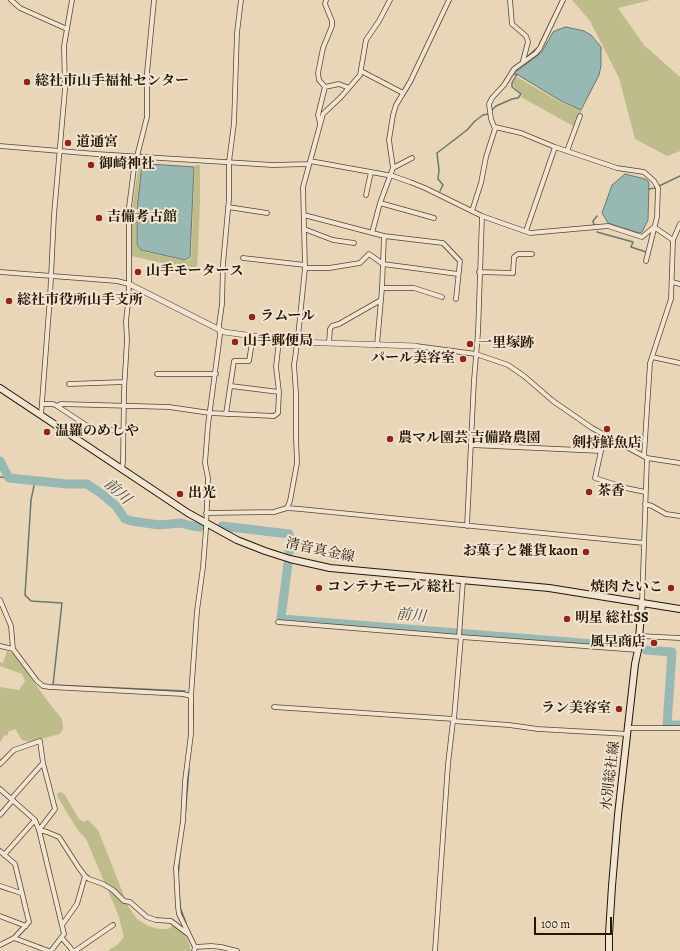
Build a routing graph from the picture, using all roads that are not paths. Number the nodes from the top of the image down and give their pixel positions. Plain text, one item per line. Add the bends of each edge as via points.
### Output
1 (11, 0) edge
2 (72, 0) edge
3 (154, 0) edge
4 (241, 0) edge
5 (326, 0) edge
6 (390, 0) edge
7 (449, 0) edge
8 (510, 0) edge
9 (563, 0) edge
10 (67, 29) junction
11 (523, 62) junction
12 (362, 71) junction
13 (325, 87) junction
14 (349, 88) junction
15 (403, 93) junction
16 (580, 116) dead end
17 (320, 123) junction
18 (495, 127) junction
19 (0, 146) edge
20 (555, 147) junction
21 (59, 150) junction
22 (567, 151) junction
23 (137, 156) junction
24 (412, 158) dead end
25 (229, 162) junction
26 (310, 162) junction
27 (393, 168) junction
28 (371, 172) junction
29 (389, 176) junction
30 (366, 195) dead end
31 (380, 203) junction
32 (228, 208) junction
33 (472, 212) junction
34 (267, 213) dead end
35 (304, 215) junction
36 (482, 216) junction
37 (434, 218) dead end
38 (680, 224) edge
39 (654, 227) junction
40 (304, 229) junction
41 (526, 232) junction
42 (372, 233) junction
43 (384, 236) junction
44 (673, 240) junction
45 (354, 244) dead end
46 (532, 254) dead end
47 (243, 258) dead end
48 (646, 261) dead end
49 (383, 264) junction
50 (305, 267) junction
51 (0, 272) edge
52 (479, 272) junction
53 (458, 274) junction
54 (50, 276) junction
55 (672, 282) junction
56 (129, 284) junction
57 (680, 284) edge
58 (382, 288) junction
59 (442, 297) dead end
60 (456, 299) dead end
61 (381, 300) junction
62 (220, 330) junction
63 (253, 336) junction
64 (279, 340) junction
65 (297, 342) junction
66 (329, 343) junction
67 (377, 345) junction
68 (416, 346) joint
69 (476, 354) junction
70 (652, 357) junction
71 (680, 363) edge
72 (157, 374) dead end
73 (216, 374) junction
74 (124, 382) junction
75 (69, 384) dead end
76 (231, 386) junction
77 (0, 388) edge
78 (279, 392) junction
79 (42, 404) junction
80 (57, 406) junction
81 (123, 406) junction
82 (210, 413) junction
83 (226, 414) junction
84 (41, 415) junction
85 (123, 431) junction
86 (606, 436) junction
87 (471, 445) junction
88 (601, 451) junction
89 (645, 457) junction
90 (680, 463) edge
91 (122, 469) junction
92 (645, 492) junction
93 (645, 504) junction
94 (287, 508) junction
95 (206, 514) junction
96 (680, 516) edge
97 (206, 524) junction
98 (467, 526) junction
99 (644, 543) junction
100 (463, 580) junction
101 (0, 600) edge
102 (642, 604) junction
103 (680, 608) edge
104 (278, 622) dead end
105 (460, 636) junction
106 (639, 636) junction
107 (680, 638) edge
108 (0, 646) edge
109 (13, 649) junction
110 (638, 650) junction
111 (191, 696) junction
112 (274, 707) dead end
113 (454, 720) junction
114 (680, 728) edge
115 (628, 731) junction
116 (43, 763) junction
117 (0, 764) edge
118 (0, 789) edge
119 (12, 800) junction
120 (0, 815) edge
121 (35, 820) junction
122 (39, 830) junction
123 (0, 851) edge
124 (4, 855) junction
125 (85, 876) junction
126 (0, 886) edge
127 (21, 893) junction
128 (0, 916) edge
129 (62, 925) junction
130 (113, 925) dead end
131 (26, 926) junction
132 (188, 934) junction
133 (14, 938) junction
134 (62, 938) junction
135 (0, 945) edge
136 (194, 949) edge
137 (50, 951) edge
138 (74, 951) edge
139 (237, 951) edge
140 (435, 951) edge
141 (609, 951) edge

1 - 10 street via 20,8
2 - 10 street
3 - 23 street via 147,73 147,117
4 - 25 street via 237,33 234,123
5 - 13 street via 332,26 323,48 318,73 319,80
6 - 12 street via 366,40
7 - 15 street
8 - 11 street via 512,24 526,36 528,42
9 - 11 street via 540,48
10 - 21 street
11 - 18 street via 514,69 489,104
12 - 14 street
12 - 15 street
13 - 14 street via 339,84
13 - 17 street via 318,115
14 - 17 street via 323,114
15 - 27 street via 396,104 390,126
16 - 22 street
17 - 26 street
18 - 20 street via 521,133
18 - 33 street
19 - 21 street
20 - 22 street
20 - 41 street
21 - 23 street
21 - 54 street
22 - 39 street via 617,168 644,172 658,187
23 - 25 street
23 - 56 street via 128,215
24 - 27 street
25 - 26 street via 273,165
25 - 32 street
26 - 28 street
26 - 35 street via 303,187
27 - 29 street
28 - 29 street
28 - 30 street
29 - 31 street
29 - 33 street via 425,188
31 - 37 street
31 - 42 street
32 - 34 street
32 - 62 street
33 - 36 street
35 - 40 street
35 - 42 street
36 - 41 street
36 - 52 street
38 - 44 street
39 - 41 street via 642,237 608,226 543,233
39 - 44 street
39 - 48 street
40 - 45 street via 333,240
40 - 50 street
42 - 43 street
43 - 49 street
43 - 53 street via 443,243 460,262
44 - 55 street
46 - 52 street via 518,254 514,257 513,274
47 - 50 street
49 - 50 street via 369,254 360,263 329,268
49 - 53 street
49 - 58 street
50 - 65 street
51 - 54 street
52 - 69 street
53 - 60 street
54 - 56 street
54 - 79 street
55 - 57 street
55 - 70 street via 671,299
56 - 62 street
56 - 74 street
58 - 59 street via 414,288
58 - 61 street
61 - 66 street via 332,326
61 - 67 street
62 - 63 street
62 - 73 street
63 - 64 street
63 - 76 street via 250,360 234,361
64 - 65 street
64 - 78 street via 276,367
65 - 66 street
65 - 94 street via 294,366 297,463
66 - 67 street
67 - 68 street
68 - 69 street
69 - 86 street via 508,365 553,401
69 - 87 street
70 - 71 street
70 - 89 street via 648,375
72 - 73 street
73 - 82 street
74 - 75 street
74 - 81 street
76 - 78 street
76 - 83 street
77 - 84 main road, 清音真金線
78 - 83 street via 278,414 274,416
79 - 80 street
79 - 84 street
80 - 81 street
80 - 85 street via 92,429
81 - 82 street via 169,407
81 - 85 street
82 - 83 street
82 - 95 street via 205,463 208,478
84 - 91 main road, 清音真金線
85 - 91 street
86 - 88 street
86 - 89 street
87 - 88 street
87 - 98 street
88 - 92 street via 595,478
89 - 90 street
89 - 92 street
91 - 97 main road, 清音真金線
92 - 93 street
93 - 96 street via 666,514
93 - 99 street
94 - 95 street via 274,512
94 - 98 street
95 - 97 street
97 - 100 main road, 清音真金線 via 265,551 314,565 349,571
97 - 111 street
98 - 99 street
99 - 102 street
100 - 102 main road, 清音真金線 via 549,588
100 - 105 street
101 - 109 street via 11,626
102 - 103 main road, 清音真金線
102 - 106 main road, 水別総社線
104 - 105 street
105 - 110 street
105 - 113 street
106 - 107 street
106 - 110 main road, 水別総社線
108 - 109 street
109 - 111 street via 37,681 46,687
110 - 115 main road, 水別総社線
111 - 132 street via 183,821 176,868 178,907
112 - 113 street
113 - 115 street via 538,729
113 - 140 street via 448,764
114 - 115 street
115 - 141 main road, 水別総社線 via 618,814
116 - 117 street via 40,742 14,750
116 - 119 street
116 - 122 street via 55,809
118 - 119 street
119 - 120 street
119 - 121 street
121 - 122 street
121 - 124 street
122 - 125 street via 59,837
122 - 129 street
123 - 124 street
124 - 127 street via 15,864
125 - 129 street via 77,904
125 - 132 street via 112,890 147,917 171,920
126 - 127 street
127 - 131 street via 29,922
128 - 131 street
129 - 134 street
130 - 138 street
131 - 133 street
132 - 136 street
133 - 135 street
133 - 137 street
134 - 137 street
134 - 138 street
136 - 139 street via 211,946

